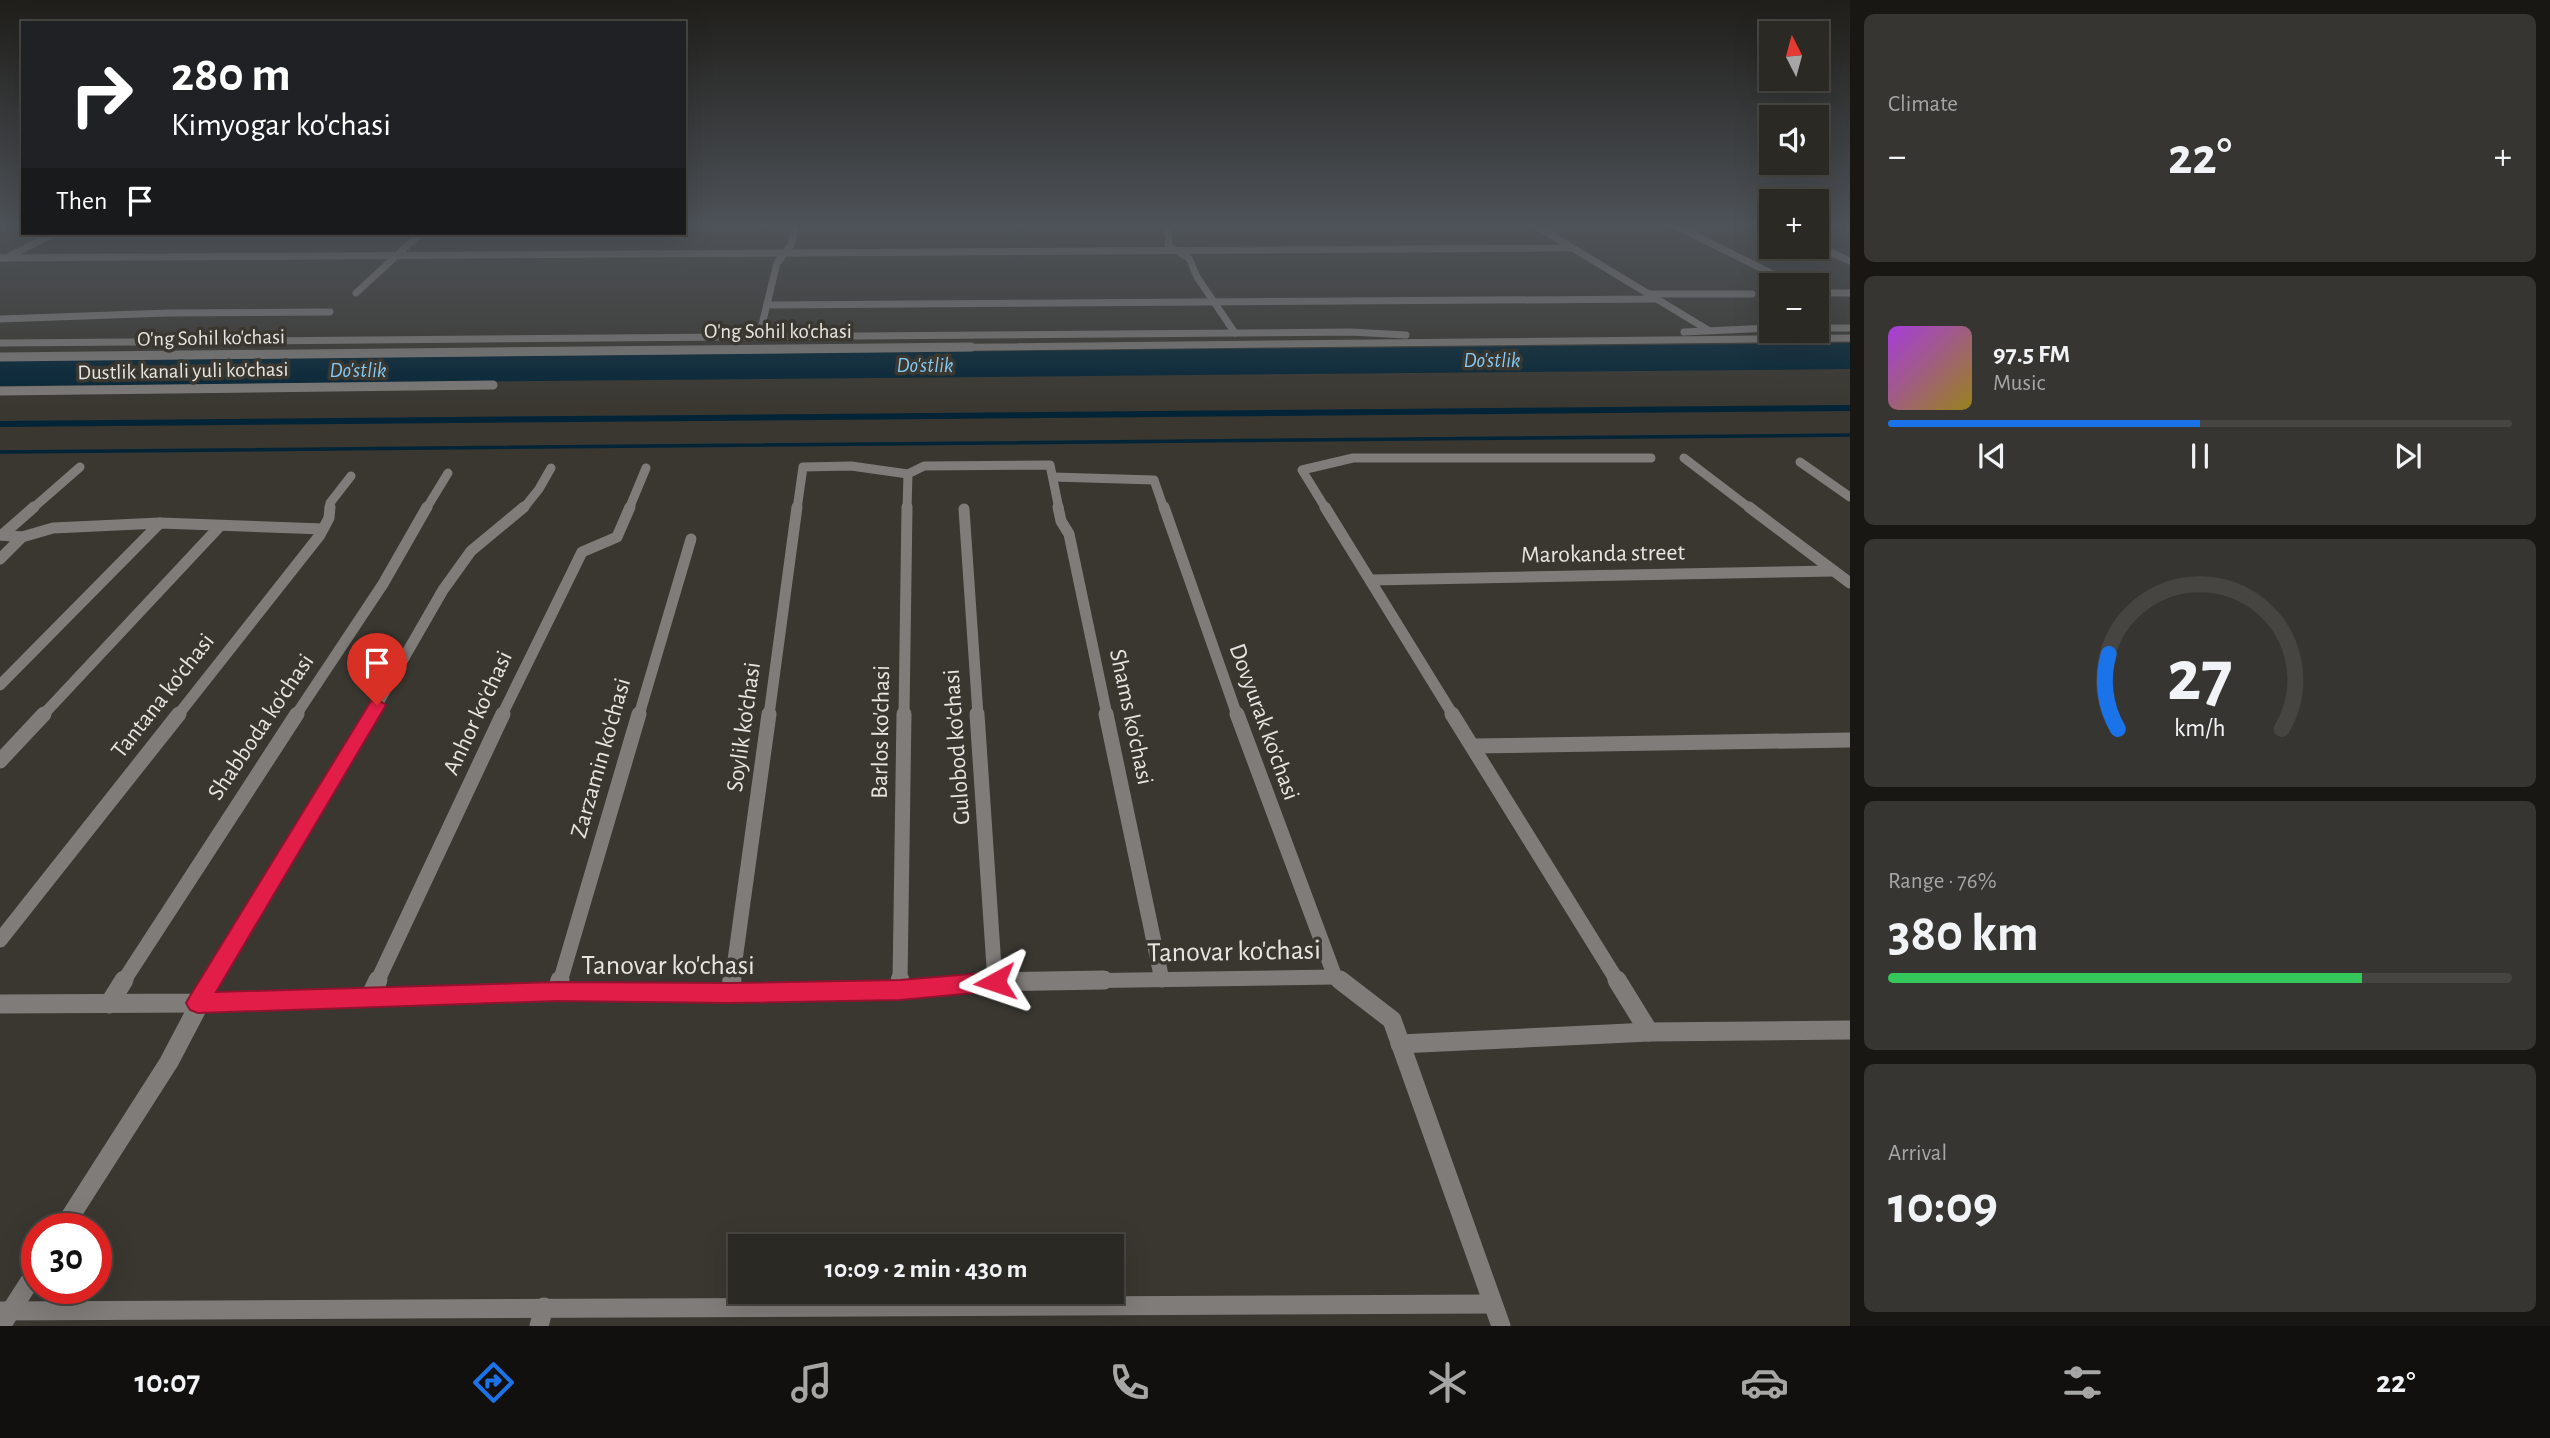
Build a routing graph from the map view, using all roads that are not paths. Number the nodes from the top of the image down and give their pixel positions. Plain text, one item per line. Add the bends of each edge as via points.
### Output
1 (363, 286) edge
2 (772, 286) edge
3 (1203, 286) edge
4 (1633, 286) edge
5 (356, 293) dead end
6 (1829, 293) edge
7 (1850, 293) edge
8 (1646, 294) junction
9 (1752, 294) dead end
10 (1655, 299) junction
11 (1214, 301) junction
12 (767, 305) junction
13 (330, 312) dead end
14 (0, 318) edge
15 (1759, 328) edge
16 (1829, 328) edge
17 (1850, 328) edge
18 (1706, 329) junction
19 (1235, 333) junction
20 (759, 337) junction
21 (716, 338) junction
22 (1850, 338) edge
23 (1724, 339) junction
24 (231, 342) junction
25 (0, 343) edge
26 (106, 343) junction
27 (713, 349) junction
28 (214, 355) junction
29 (87, 356) junction
30 (0, 357) edge
31 (493, 385) dead end
32 (0, 391) edge
33 (1651, 458) dead end
34 (1684, 458) dead end
35 (1800, 462) dead end
36 (80, 467) dead end
37 (551, 468) dead end
38 (646, 468) dead end
39 (1302, 470) joint
40 (1051, 471) junction
41 (448, 473) dead end
42 (908, 474) junction
43 (351, 476) dead end
44 (1850, 497) edge
45 (964, 509) dead end
46 (160, 523) junction
47 (220, 526) junction
48 (323, 529) junction
49 (1, 535) edge
50 (22, 537) junction
51 (691, 539) dead end
52 (0, 559) edge
53 (1834, 571) junction
54 (1372, 580) junction
55 (1850, 583) edge
56 (0, 685) edge
57 (1850, 740) edge
58 (1474, 746) junction
59 (0, 761) edge
60 (0, 940) edge
61 (1335, 977) junction
62 (1162, 980) junction
63 (995, 982) junction
64 (900, 990) junction
65 (557, 991) junction
66 (730, 993) junction
67 (370, 997) junction
68 (198, 1003) junction
69 (0, 1004) edge
70 (109, 1004) junction
71 (1850, 1030) edge
72 (1650, 1032) junction
73 (1400, 1044) junction
74 (73, 1213) edge
75 (21, 1292) edge
76 (1492, 1304) junction
77 (4, 1316) edge
78 (541, 1317) edge
79 (1501, 1326) edge

1 - 5 street
2 - 12 street
3 - 11 street
4 - 8 street
6 - 7 street
8 - 9 street
8 - 10 street
10 - 11 street
10 - 18 street
11 - 12 street
11 - 19 street
12 - 20 street
13 - 14 street
15 - 18 street
16 - 17 street
18 - 19 street via 1412,336
18 - 23 street
19 - 20 street
20 - 21 street
21 - 24 street
21 - 27 street
22 - 23 street, O'ng Sohil ko'chasi
23 - 27 street, O'ng Sohil ko'chasi
24 - 26 street
24 - 28 street
25 - 26 street
26 - 29 street
27 - 28 street, O'ng Sohil ko'chasi
28 - 29 street, O'ng Sohil ko'chasi
29 - 30 street, O'ng Sohil ko'chasi
31 - 32 street, Dustlik kanali yuli ko'chasi
33 - 39 street via 1353,458
34 - 53 street
35 - 44 street
36 - 49 street
37 - 68 street via 520,512 471,551 443,590
38 - 67 street, Anhor ko'chasi via 617,537 582,552 558,597
39 - 54 street
40 - 42 street via 924,466
40 - 61 street, Dovyurak ko'chasi via 1154,480
40 - 62 street, Shams ko'chasi via 1061,521 1069,534
41 - 70 street, Shabboda ko'chasi via 383,584
42 - 64 street, Barlos ko'chasi
42 - 66 street, Soylik ko'chasi via 851,466 803,467
43 - 48 street, Tantana ko'chasi via 330,503
45 - 63 street, Gulobod ko'chasi
46 - 47 street
46 - 50 street via 53,528
46 - 56 street
47 - 48 street
47 - 59 street
48 - 60 street, Tantana ko'chasi
49 - 50 street
50 - 52 street
51 - 65 street, Zarzamin ko'chasi
53 - 54 street, Marokanda street
53 - 55 street
54 - 58 street
57 - 58 street
58 - 72 street
61 - 62 street, Tanovar ko'chasi
61 - 73 street via 1392,1020
62 - 63 street, Tanovar ko'chasi
63 - 64 street, Tanovar ko'chasi
64 - 66 street, Tanovar ko'chasi
65 - 66 street, Tanovar ko'chasi
65 - 67 street, Tanovar ko'chasi
67 - 68 street, Tanovar ko'chasi
68 - 70 street, Tanovar ko'chasi
68 - 74 street via 169,1062
69 - 70 street, Tanovar ko'chasi
71 - 72 street
72 - 73 street
73 - 76 street
75 - 77 street
76 - 78 street
76 - 79 street
77 - 78 street

